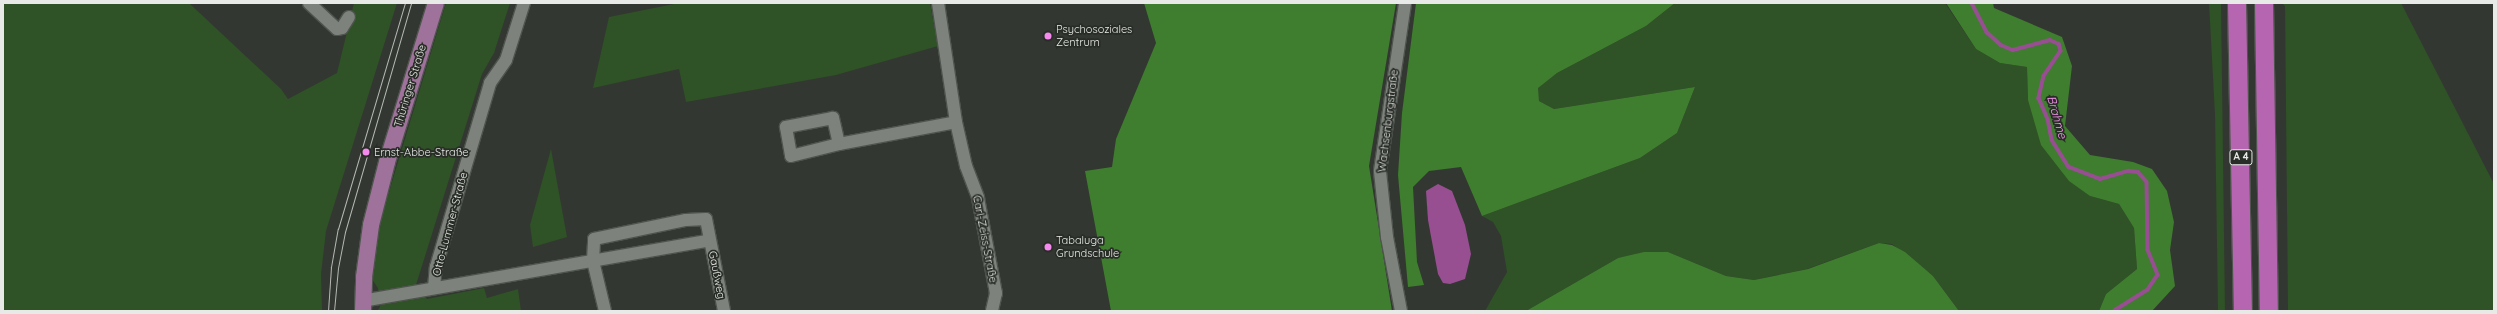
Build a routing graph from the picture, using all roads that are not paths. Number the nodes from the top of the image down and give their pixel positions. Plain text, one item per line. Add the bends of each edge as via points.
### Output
1 (309, 3) edge
2 (436, 3) edge
3 (524, 3) edge
4 (938, 3) edge
5 (1405, 3) edge
6 (2237, 3) edge
7 (2264, 3) edge
8 (349, 17) dead end
9 (956, 122) junction
10 (839, 144) junction
11 (710, 240) junction
12 (593, 261) junction
13 (434, 288) junction
14 (363, 306) edge
15 (605, 311) edge
16 (724, 311) edge
17 (992, 311) edge
18 (1401, 311) edge
19 (2243, 311) edge
20 (2269, 311) edge

1 - 8 street via 337,29 342,28
2 - 14 main road, Thüringer Straße via 370,224
3 - 13 street, Otto-Lummer-Straße via 506,60 490,83 436,267
4 - 9 street, Carl-Zeiss-Straße
5 - 18 street, Wachsenburgstraße via 1380,171 1387,237
6 - 19 highway, A 4
7 - 20 highway, A 4
9 - 10 street
9 - 17 street, Carl-Zeiss-Straße via 966,166 978,198 996,293
10 - 10 street via 833,118 786,127 791,156
11 - 12 street
11 - 12 street via 706,219 686,220 594,239
11 - 16 street, Gaußweg
12 - 13 street
12 - 15 street
13 - 14 street

